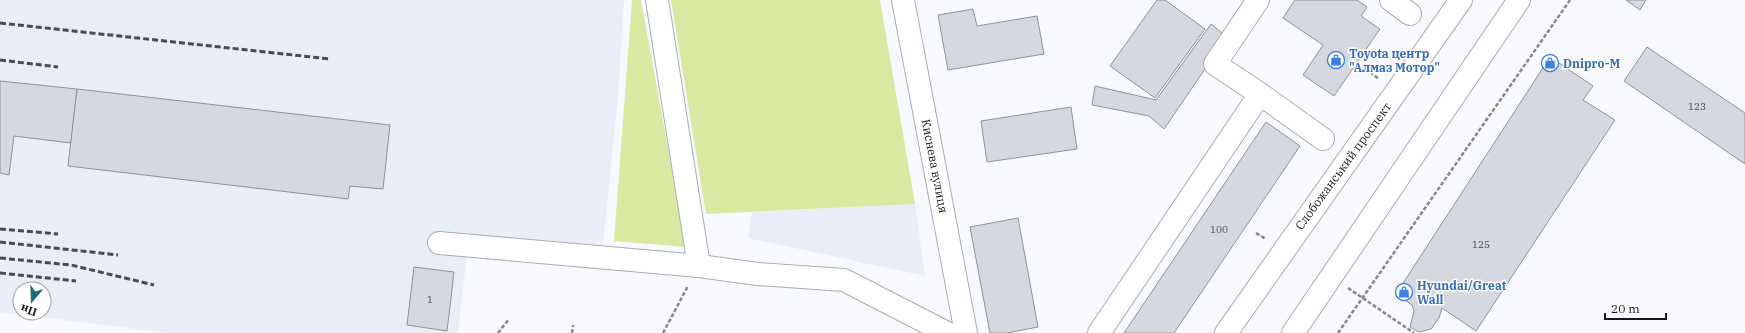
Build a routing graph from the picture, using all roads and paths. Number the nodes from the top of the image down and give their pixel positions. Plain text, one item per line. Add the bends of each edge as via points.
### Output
1 (657, 0) edge
2 (904, 0) edge
3 (1258, 0) edge
4 (1391, 0) edge
5 (1461, 0) edge
6 (1519, 0) edge
7 (1570, 0) edge
8 (1410, 14) dead end
9 (1260, 94) junction
10 (1323, 139) dead end
11 (439, 243) dead end
12 (699, 266) junction
13 (1362, 298) junction
14 (509, 318) dead end
15 (573, 326) dead end
16 (498, 333) edge
17 (572, 333) edge
18 (663, 333) edge
19 (948, 333) edge
20 (966, 333) edge
21 (1099, 333) edge
22 (1226, 333) edge
23 (1293, 333) edge
24 (1338, 333) edge
25 (1414, 333) edge

1 - 12 main road
2 - 20 main road, Киснева вулиця
3 - 9 main road via 1215,64
4 - 8 main road
5 - 22 main road, Слобожанський проспект
6 - 23 main road
7 - 13 path
9 - 10 main road
9 - 21 main road
11 - 12 main road
12 - 18 path
12 - 19 main road via 758,274 844,280
13 - 24 path
13 - 25 path
14 - 16 path
15 - 17 path

